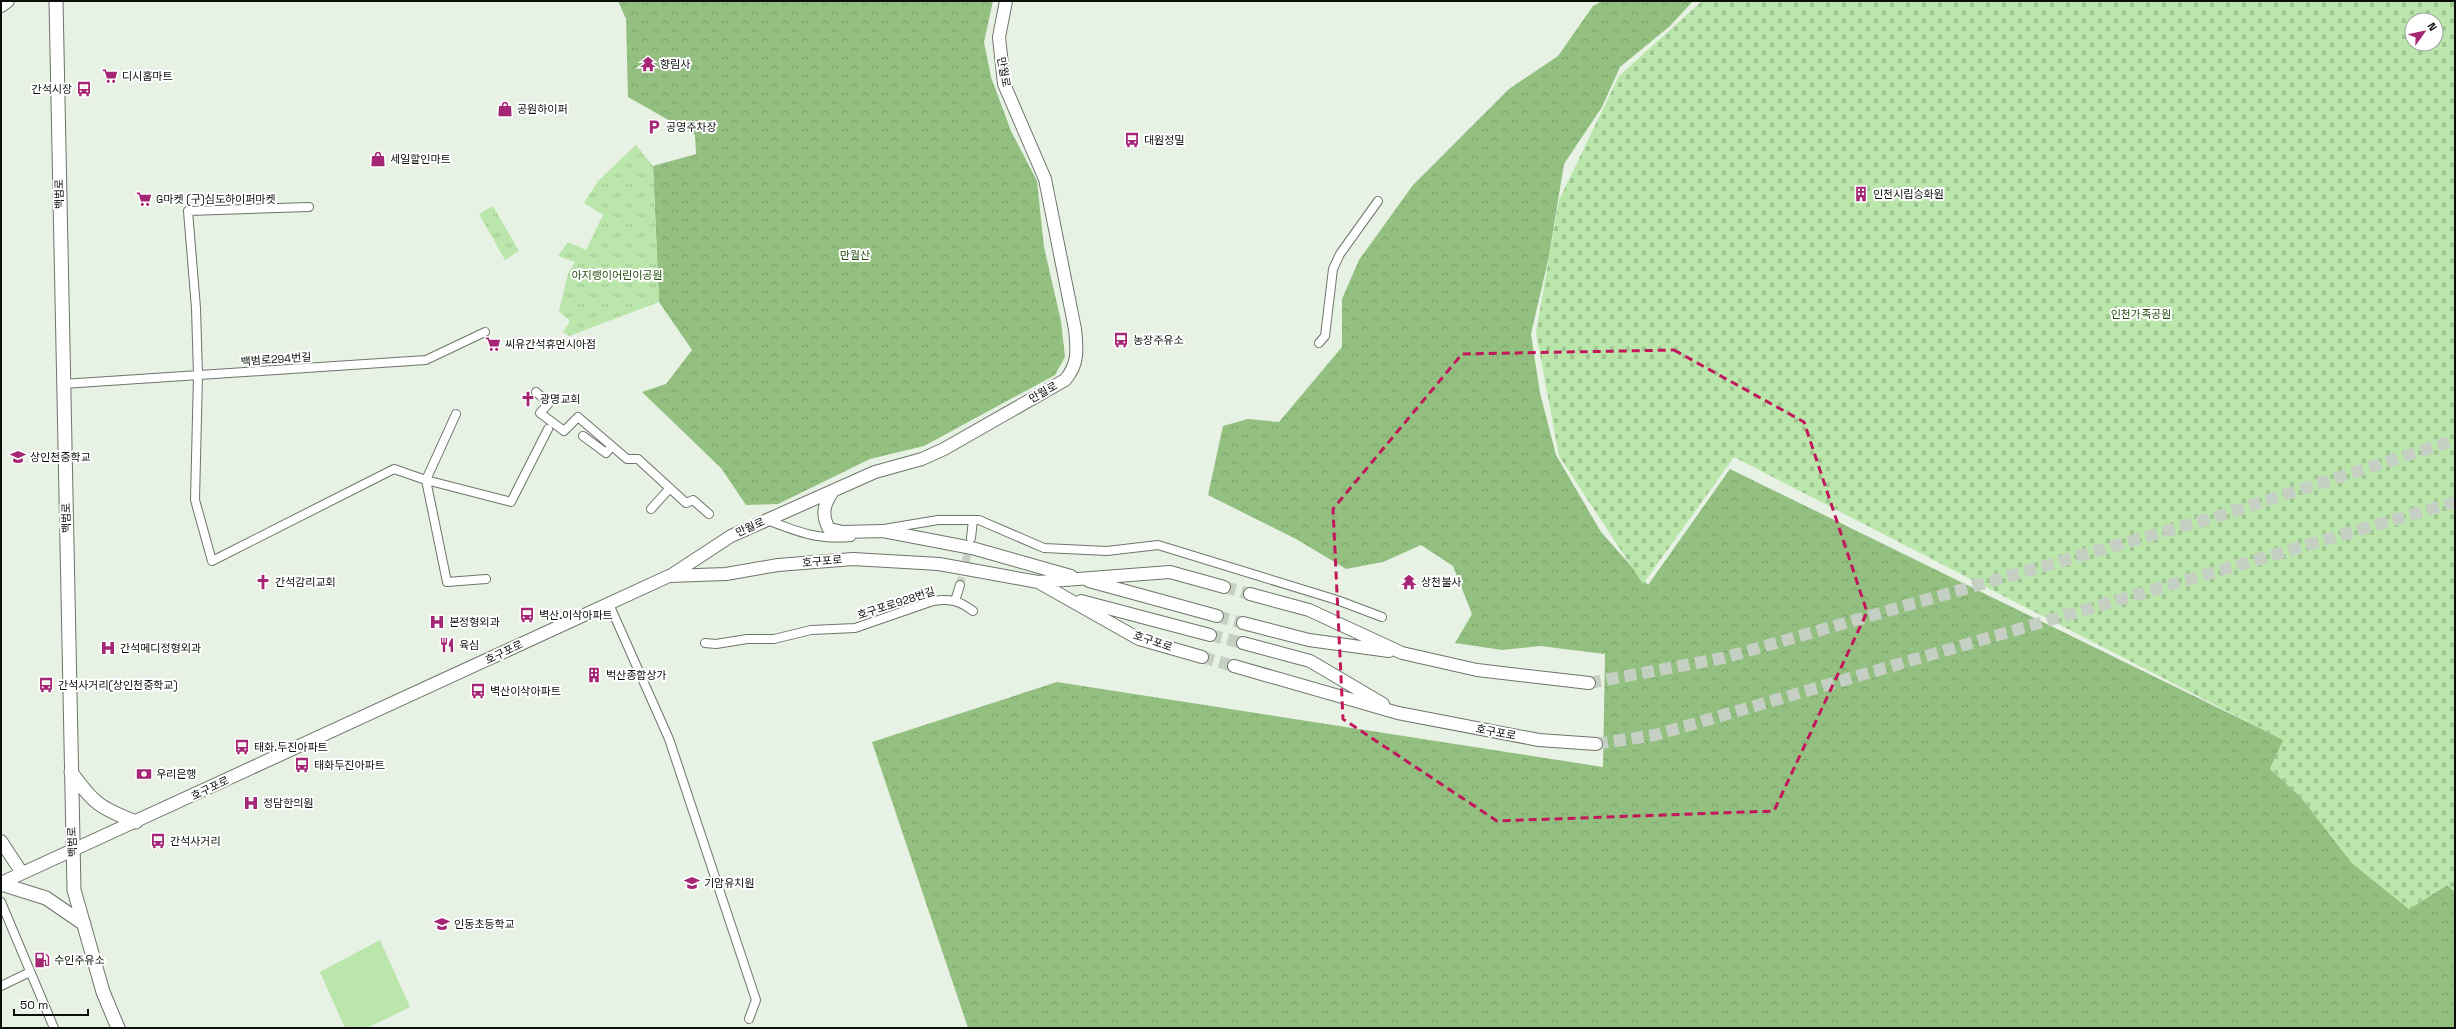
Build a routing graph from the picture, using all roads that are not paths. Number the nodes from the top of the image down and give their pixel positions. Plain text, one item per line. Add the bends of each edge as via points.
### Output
1 (8, 1) edge
2 (56, 1) edge
3 (1006, 1) edge
4 (1, 6) edge
5 (1378, 201) dead end
6 (309, 207) dead end
7 (485, 332) dead end
8 (1319, 343) dead end
9 (198, 375) junction
10 (63, 384) junction
11 (536, 392) dead end
12 (456, 414) dead end
13 (548, 429) dead end
14 (583, 436) dead end
15 (612, 446) junction
16 (426, 480) junction
17 (670, 488) junction
18 (833, 490) junction
19 (650, 508) dead end
20 (709, 514) dead end
21 (767, 520) junction
22 (973, 520) junction
23 (874, 530) junction
24 (971, 538) tunnel mouth
25 (668, 576) junction
26 (486, 579) dead end
27 (1078, 579) junction
28 (1038, 582) junction
29 (960, 585) tunnel mouth
30 (1224, 587) tunnel mouth
31 (1250, 594) tunnel mouth
32 (1064, 597) junction
33 (955, 601) junction
34 (609, 604) junction
35 (972, 611) dead end
36 (1217, 616) tunnel mouth
37 (1382, 617) dead end
38 (1243, 623) tunnel mouth
39 (1210, 635) tunnel mouth
40 (705, 643) dead end
41 (1243, 643) tunnel mouth
42 (1402, 653) junction
43 (1202, 657) tunnel mouth
44 (1234, 666) tunnel mouth
45 (1589, 683) tunnel mouth
46 (1398, 713) junction
47 (1596, 744) tunnel mouth
48 (71, 772) junction
49 (136, 822) junction
50 (1, 841) edge
51 (72, 852) junction
52 (22, 872) junction
53 (1, 883) edge
54 (1, 902) edge
55 (84, 924) junction
56 (30, 972) junction
57 (1, 986) edge
58 (749, 1019) dead end
59 (54, 1028) edge
60 (118, 1028) edge

1 - 4 main road
2 - 10 main road, 백범로
3 - 18 main road, 만월로 via 999,37 1004,84 1044,179 1075,330 1078,351 1075,365 1065,380 944,449
5 - 8 street via 1340,254 1333,269 1325,336
6 - 9 street via 188,211 196,308
7 - 9 street, 백범로294번길 via 426,360
9 - 10 street, 백범로294번길
9 - 16 street via 195,500 212,561 394,469
10 - 48 main road, 백범로
11 - 15 street via 549,403 540,413 564,431 578,417
12 - 16 street
13 - 16 street via 511,502
14 - 15 street via 606,453
15 - 17 street via 627,459 638,459
16 - 26 street via 447,582
17 - 19 street
17 - 20 street via 686,504 693,500
18 - 21 main road, 만월로
18 - 23 main road via 824,504 824,520 829,529 843,532
21 - 23 street via 811,536 830,539 857,536
21 - 25 main road, 만월로 via 730,536
22 - 23 street via 938,520
22 - 24 street
22 - 37 street via 980,520 1044,548 1107,551 1158,545 1337,600
23 - 27 main road via 972,548
25 - 28 main road, 호구포로 via 726,574 778,565 853,559 939,564
25 - 34 main road, 호구포로
27 - 28 main road, 호구포로
27 - 30 main road, 호구포로 via 1170,572
27 - 36 main road, 호구포로
28 - 32 main road, 호구포로
29 - 33 street
31 - 42 main road via 1309,610
32 - 39 main road, 호구포로
32 - 43 main road, 호구포로 via 1139,639
33 - 35 street, 호구포로928번길
33 - 40 street, 호구포로928번길 via 933,601 855,628 811,630 774,640 747,639 716,644
34 - 49 main road, 호구포로
34 - 58 street via 669,739 756,1000
38 - 42 main road via 1309,640
41 - 46 main road, 호구포로 via 1310,661
42 - 45 main road via 1477,670
44 - 46 main road, 호구포로
46 - 47 main road, 호구포로 via 1539,740
48 - 49 main road via 89,797 100,807
48 - 51 main road, 백범로
49 - 51 main road, 호구포로
50 - 52 main road
51 - 52 main road, 호구포로
51 - 55 main road, 백범로 via 74,890
52 - 53 main road, 호구포로
53 - 55 main road via 46,898
54 - 56 street
55 - 60 main road, 백범로 via 103,992
56 - 57 street
56 - 59 street

